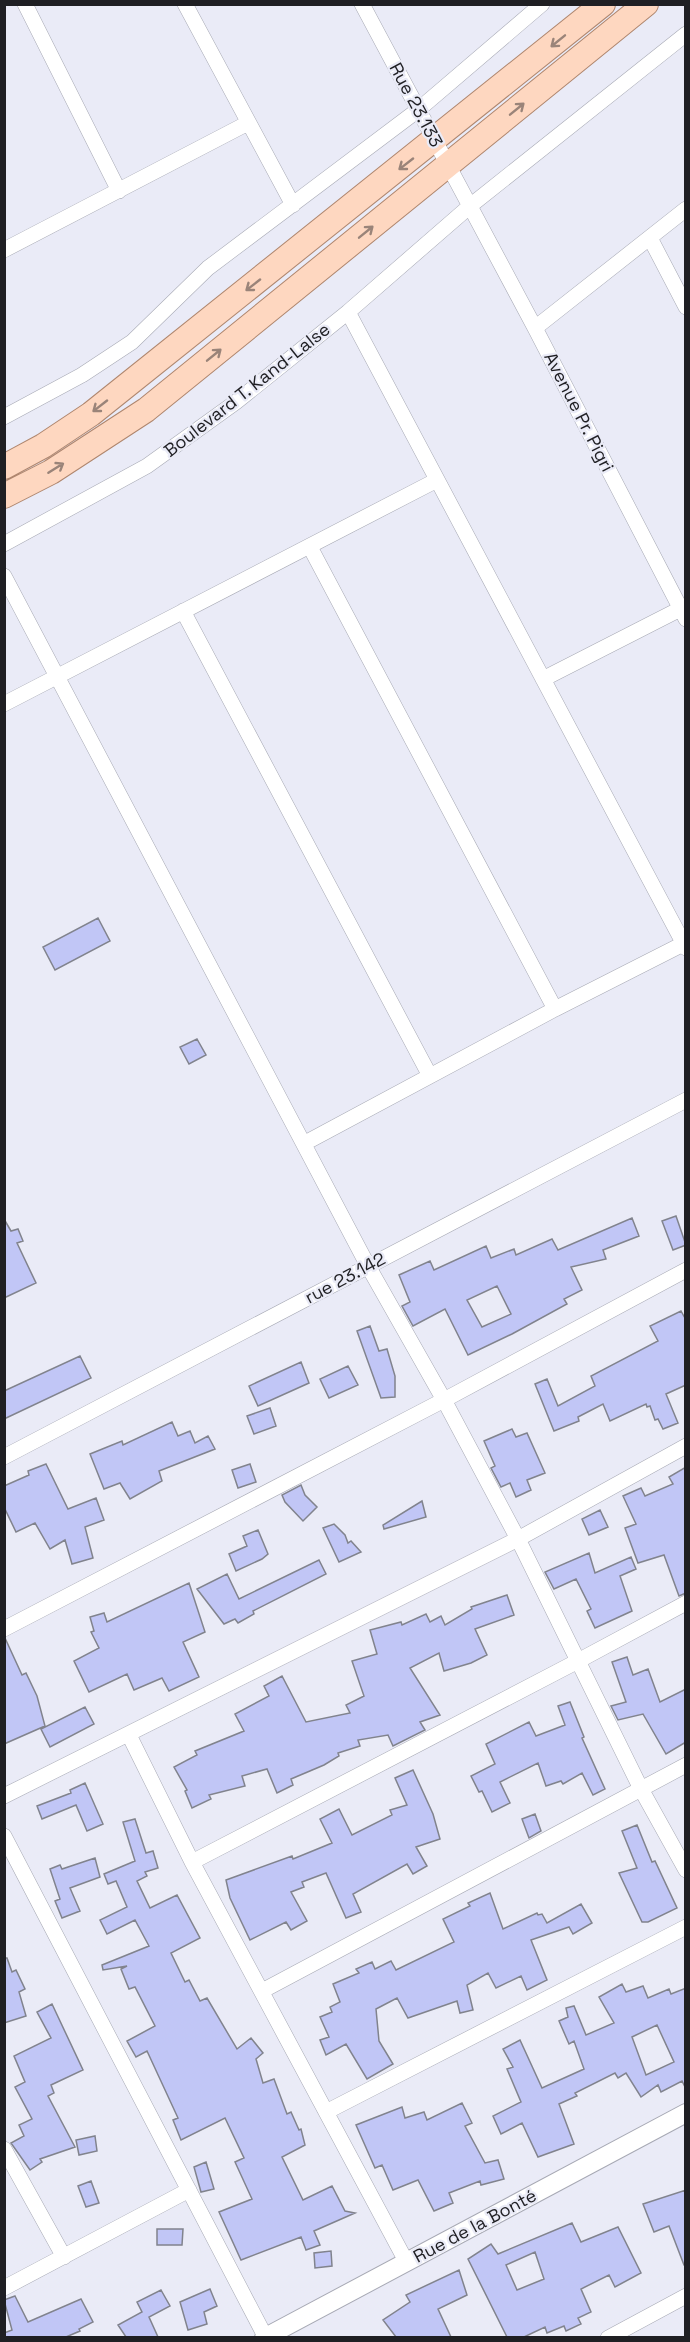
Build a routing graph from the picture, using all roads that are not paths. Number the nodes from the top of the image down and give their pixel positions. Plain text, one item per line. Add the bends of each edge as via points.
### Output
1 (25, 4) edge
2 (185, 4) edge
3 (362, 4) edge
4 (542, 4) edge
5 (603, 4) edge
6 (646, 4) edge
7 (686, 34) edge
8 (418, 110) junction
9 (248, 123) junction
10 (435, 141) junction
11 (448, 164) junction
12 (119, 191) junction
13 (292, 205) junction
14 (470, 206) junction
15 (686, 209) edge
16 (650, 238) junction
17 (4, 250) edge
18 (686, 307) edge
19 (348, 312) junction
20 (535, 328) junction
21 (4, 417) edge
22 (4, 467) edge
23 (437, 480) junction
24 (4, 496) edge
25 (4, 544) edge
26 (310, 547) junction
27 (4, 576) edge
28 (183, 611) junction
29 (684, 611) edge
30 (57, 676) junction
31 (543, 679) junction
32 (4, 704) edge
33 (684, 946) edge
34 (555, 1009) junction
35 (430, 1076) junction
36 (686, 1100) edge
37 (305, 1143) junction
38 (368, 1266) junction
39 (686, 1270) edge
40 (444, 1400) junction
41 (686, 1446) edge
42 (4, 1457) edge
43 (518, 1539) junction
44 (686, 1603) edge
45 (4, 1629) edge
46 (578, 1661) junction
47 (129, 1735) junction
48 (686, 1765) edge
49 (641, 1789) junction
50 (4, 1796) edge
51 (4, 1836) edge
52 (192, 1862) junction
53 (686, 1870) edge
54 (686, 1927) edge
55 (262, 1991) junction
56 (326, 2112) junction
57 (686, 2113) edge
58 (4, 2149) edge
59 (189, 2190) junction
60 (64, 2257) junction
61 (407, 2263) junction
62 (4, 2288) edge
63 (686, 2296) edge
64 (265, 2337) edge
65 (608, 2337) edge

1 - 12 street
2 - 9 street
3 - 8 street, Rue 23.133
4 - 8 street
5 -> 10 main road
11 -> 6 main road
7 - 14 street, Boulevard T. Kand-Lalse
8 - 10 street, Rue 23.133
8 - 13 street
9 - 12 street
9 - 13 street
10 - 11 street, Rue 23.133
10 -> 22 main road via 91,414
11 - 14 street, Rue 23.133
24 -> 11 main road via 51,472 146,410
12 - 17 street
13 - 21 street via 208,268 132,342 82,375
14 - 19 street, Boulevard T. Kand-Lalse
14 - 20 street, Avenue Pr. Pigri
15 - 16 street
16 - 18 street
16 - 20 street
19 - 23 street
19 - 25 street, Boulevard T. Kand-Lalse via 181,443 105,491
20 - 29 street, Avenue Pr. Pigri
23 - 26 street
23 - 31 street
26 - 28 street
26 - 34 street
27 - 30 street
28 - 30 street
28 - 35 street
29 - 31 street
30 - 32 street
30 - 37 street
31 - 33 street
33 - 34 street
34 - 35 street
35 - 37 street
36 - 38 street, rue 23.142
37 - 38 street
38 - 40 street
38 - 42 street, rue 23.142
39 - 40 street
40 - 43 street
40 - 45 street
41 - 43 street
43 - 46 street
43 - 47 street
44 - 46 street
46 - 49 street
46 - 52 street
47 - 50 street
47 - 52 street
48 - 49 street
49 - 53 street
49 - 55 street
51 - 59 street
52 - 55 street
54 - 56 street
55 - 56 street
56 - 61 street
57 - 61 street, Rue de la Bonté
58 - 60 street
59 - 60 street
59 - 64 street
60 - 62 street
61 - 64 street, Rue de la Bonté
63 - 65 street

